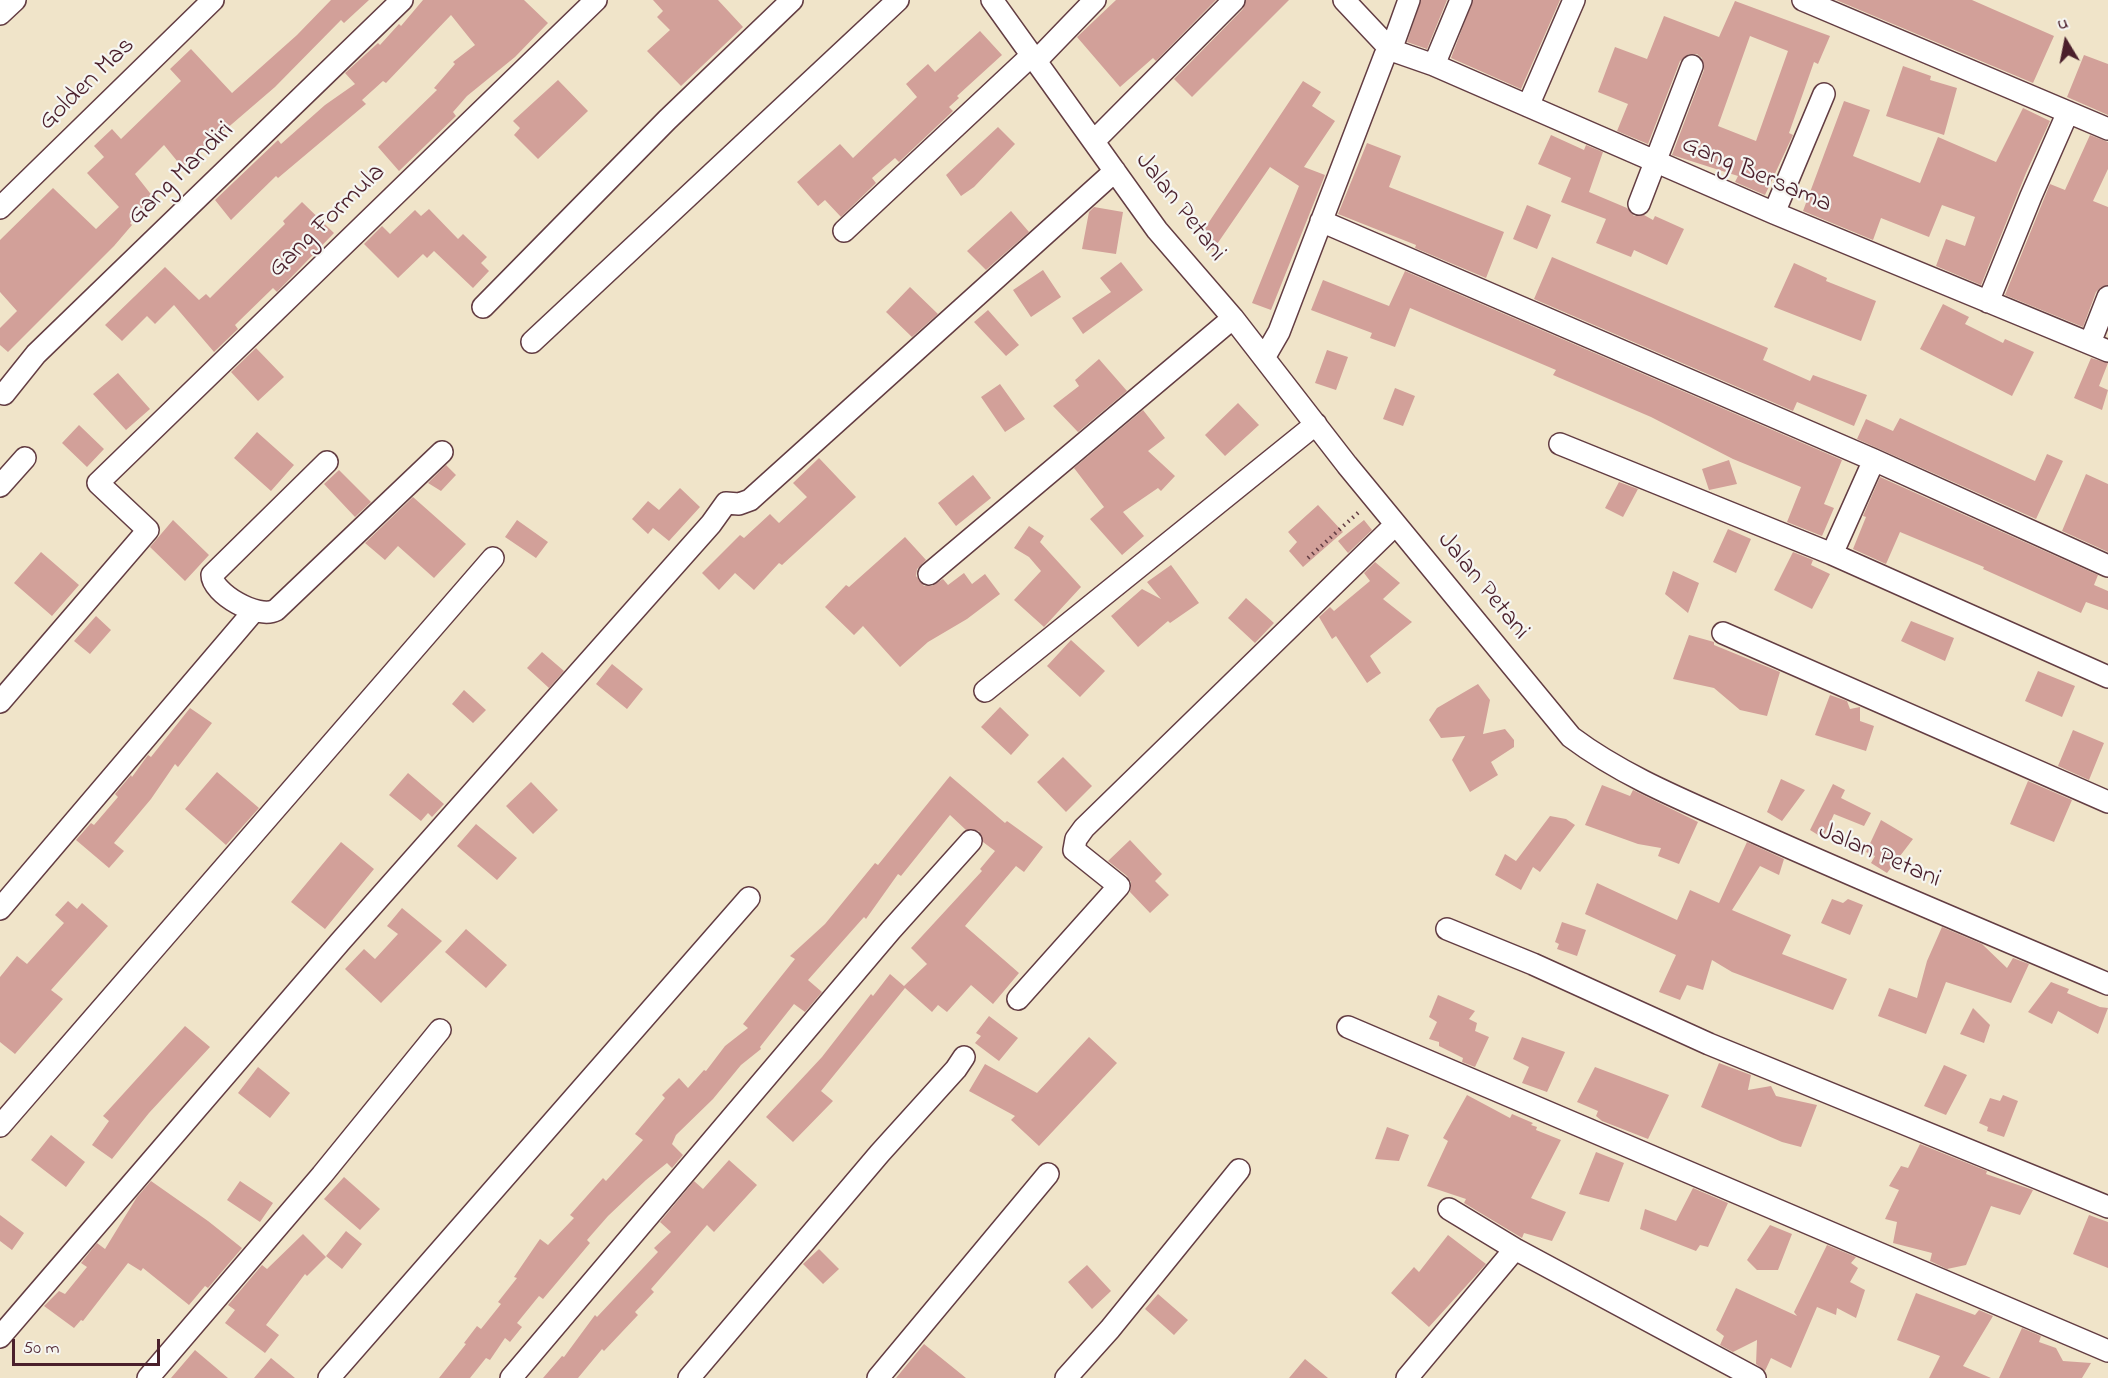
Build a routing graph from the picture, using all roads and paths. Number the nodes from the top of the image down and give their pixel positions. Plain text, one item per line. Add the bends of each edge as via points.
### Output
1 (15, 0) edge
2 (213, 0) edge
3 (402, 0) edge
4 (597, 0) edge
5 (792, 0) edge
6 (898, 0) edge
7 (992, 0) edge
8 (1095, 0) edge
9 (1234, 0) edge
10 (1344, 0) edge
11 (1409, 0) edge
12 (1461, 0) edge
13 (1574, 0) edge
14 (1803, 0) edge
15 (0, 14) edge
16 (1388, 52) junction
17 (1034, 58) junction
18 (1434, 65) junction
19 (1692, 66) dead end
20 (1824, 94) dead end
21 (1528, 106) junction
22 (2068, 112) junction
23 (2108, 129) edge
24 (1094, 141) junction
25 (1656, 162) junction
26 (1115, 171) junction
27 (1639, 204) dead end
28 (0, 208) edge
29 (1774, 213) junction
30 (1321, 221) junction
31 (844, 231) dead end
32 (2108, 297) edge
33 (1988, 302) junction
34 (483, 307) dead end
35 (1233, 318) junction
36 (532, 342) dead end
37 (1271, 344) junction
38 (2099, 347) edge
39 (4, 394) dead end
40 (1316, 424) junction
41 (1560, 444) dead end
42 (442, 452) dead end
43 (25, 458) dead end
44 (1874, 459) junction
45 (327, 462) dead end
46 (0, 486) edge
47 (1374, 498) junction
48 (1395, 525) junction
49 (1832, 554) junction
50 (493, 558) dead end
51 (1308, 558) dead end
52 (2108, 566) edge
53 (928, 574) dead end
54 (253, 612) junction
55 (1723, 633) dead end
56 (2108, 677) edge
57 (985, 691) dead end
58 (0, 702) edge
59 (2108, 802) edge
60 (971, 841) dead end
61 (749, 898) dead end
62 (0, 909) edge
63 (1447, 929) dead end
64 (2108, 984) edge
65 (1018, 999) dead end
66 (1348, 1027) dead end
67 (440, 1030) dead end
68 (964, 1057) dead end
69 (0, 1126) edge
70 (1239, 1170) dead end
71 (1048, 1174) dead end
72 (2108, 1207) edge
73 (1449, 1209) dead end
74 (1515, 1249) junction
75 (0, 1337) edge
76 (2108, 1350) edge
77 (148, 1378) edge
78 (330, 1378) edge
79 (511, 1378) edge
80 (689, 1378) edge
81 (878, 1378) edge
82 (1066, 1378) edge
83 (1407, 1378) edge
84 (1755, 1378) edge

1 - 15 street
2 - 28 street, Golden Mas
3 - 39 street, Gang Mandiri via 36,354
4 - 58 street, Gang Formula via 98,483 148,530
5 - 34 street
6 - 36 street
7 - 17 street, Jalan Petani
8 - 17 street
9 - 24 street
10 - 16 street
11 - 16 street
12 - 18 street
13 - 21 street
14 - 22 street
16 - 18 street, Gang Bersama
16 - 30 street
17 - 24 street, Jalan Petani
17 - 31 street
18 - 21 street, Gang Bersama
19 - 25 street
20 - 29 street
21 - 25 street, Gang Bersama
22 - 23 street
22 - 33 street
24 - 26 street, Jalan Petani
25 - 27 street
25 - 29 street, Gang Bersama
26 - 35 street, Jalan Petani via 1156,230
26 - 75 street via 750,500 726,503
29 - 33 street, Gang Bersama
30 - 37 street
30 - 44 street
32 - 38 street
33 - 38 street, Gang Bersama
35 - 37 street, Jalan Petani
35 - 53 street
37 - 40 street, Jalan Petani
40 - 47 street, Jalan Petani
40 - 57 street
41 - 49 street
42 - 54 street via 276,610 268,614
43 - 46 street
44 - 49 street
44 - 52 street
45 - 54 street via 212,575 215,586
47 - 48 street, Jalan Petani
47 - 51 path
48 - 64 street, Jalan Petani via 1571,738 1599,758 1817,860
48 - 65 street via 1084,828 1074,850 1119,886
49 - 56 street
50 - 69 street
54 - 62 street
55 - 59 street
60 - 79 street
61 - 78 street
63 - 72 street via 1709,1044
66 - 76 street
67 - 77 street
68 - 80 street
70 - 82 street
71 - 81 street
73 - 74 street
74 - 83 street
74 - 84 street

